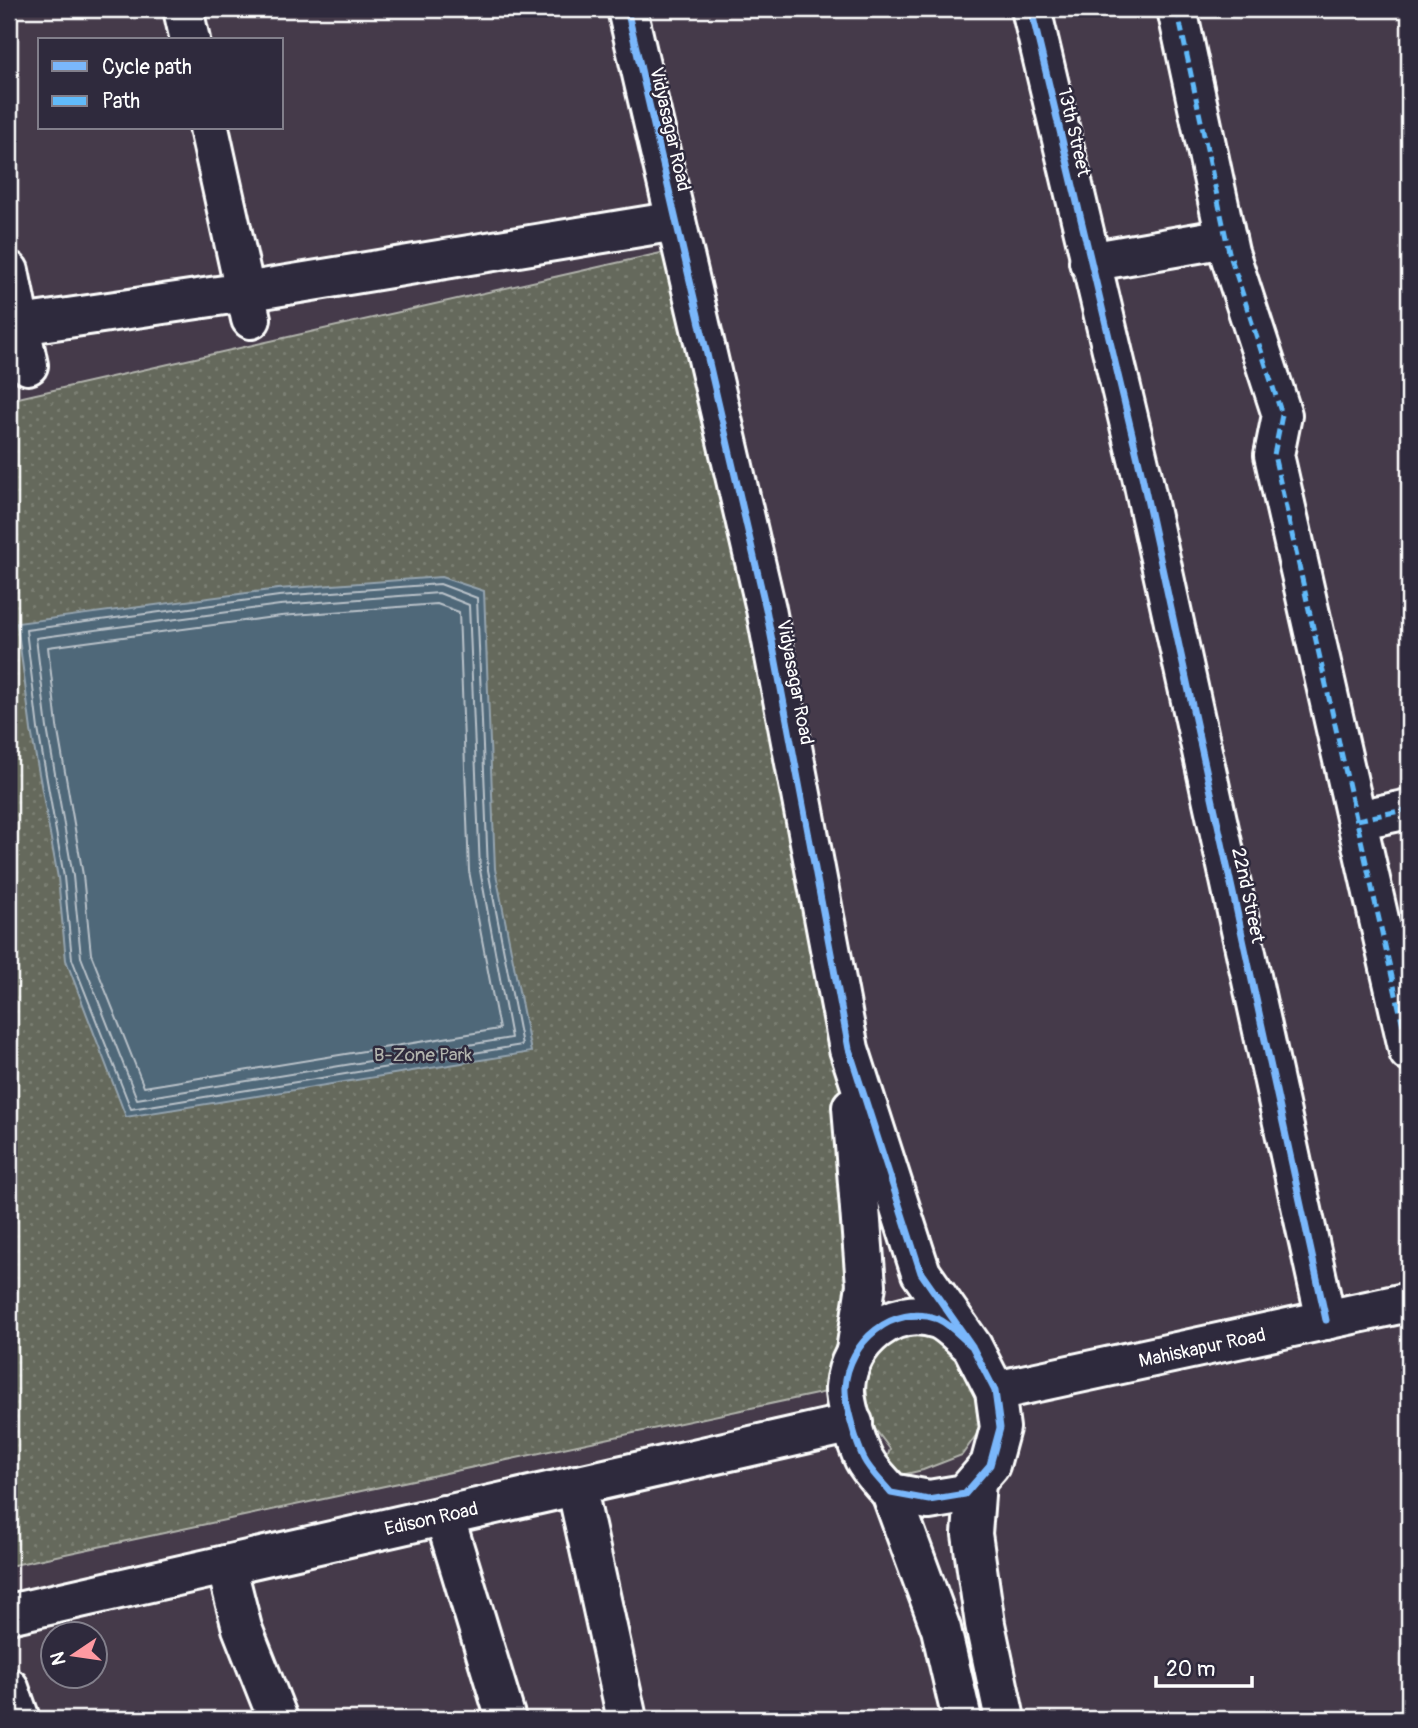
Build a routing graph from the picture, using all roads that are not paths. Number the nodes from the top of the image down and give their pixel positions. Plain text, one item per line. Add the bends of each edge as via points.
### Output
1 (183, 9) edge
2 (627, 9) edge
3 (1031, 9) edge
4 (1177, 9) edge
5 (190, 38) edge
6 (209, 130) edge
7 (676, 220) junction
8 (1226, 238) junction
9 (1089, 262) junction
10 (9, 271) edge
11 (248, 306) junction
12 (12, 335) edge
13 (1142, 476) joint
14 (1409, 809) edge
15 (1357, 820) junction
16 (849, 1049) junction
17 (1409, 1052) edge
18 (1409, 1302) edge
19 (1326, 1320) junction
20 (972, 1346) junction
21 (856, 1351) junction
22 (995, 1391) junction
23 (853, 1423) junction
24 (976, 1482) junction
25 (576, 1485) junction
26 (891, 1493) junction
27 (444, 1515) junction
28 (226, 1565) junction
29 (9, 1614) edge
30 (9, 1688) edge
31 (20, 1719) edge
32 (278, 1719) edge
33 (506, 1719) edge
34 (627, 1719) edge
35 (962, 1719) edge
36 (1005, 1719) edge

1 - 5 street
2 - 7 street, Vidyasagar Road
3 - 9 street, 13th Street
4 - 8 street
6 - 11 street
7 - 11 street
7 - 16 street, Vidyasagar Road via 766,609
8 - 9 street
8 - 15 street via 1282,415 1274,455
9 - 13 street, 13th Street
10 - 12 street
11 - 12 street
13 - 19 street, 22nd Street
14 - 15 street
15 - 17 street
16 - 20 street, Vidyasagar Road via 921,1273
16 - 21 street, Vidyasagar Road via 866,1285
18 - 19 street, Mahiskapur Road
19 - 22 street, Mahiskapur Road
20 - 21 street via 939,1320 908,1316 874,1328
20 - 22 street
21 - 23 street via 845,1388
22 - 24 street via 1000,1428 990,1465
23 - 25 street, Edison Road
23 - 26 street via 865,1460
24 - 26 street via 965,1494 929,1500
24 - 36 street via 972,1534
25 - 27 street, Edison Road
25 - 34 street
26 - 35 street via 941,1629
27 - 28 street, Edison Road
27 - 33 street
28 - 29 street, Edison Road
28 - 32 street via 242,1629
30 - 31 street

